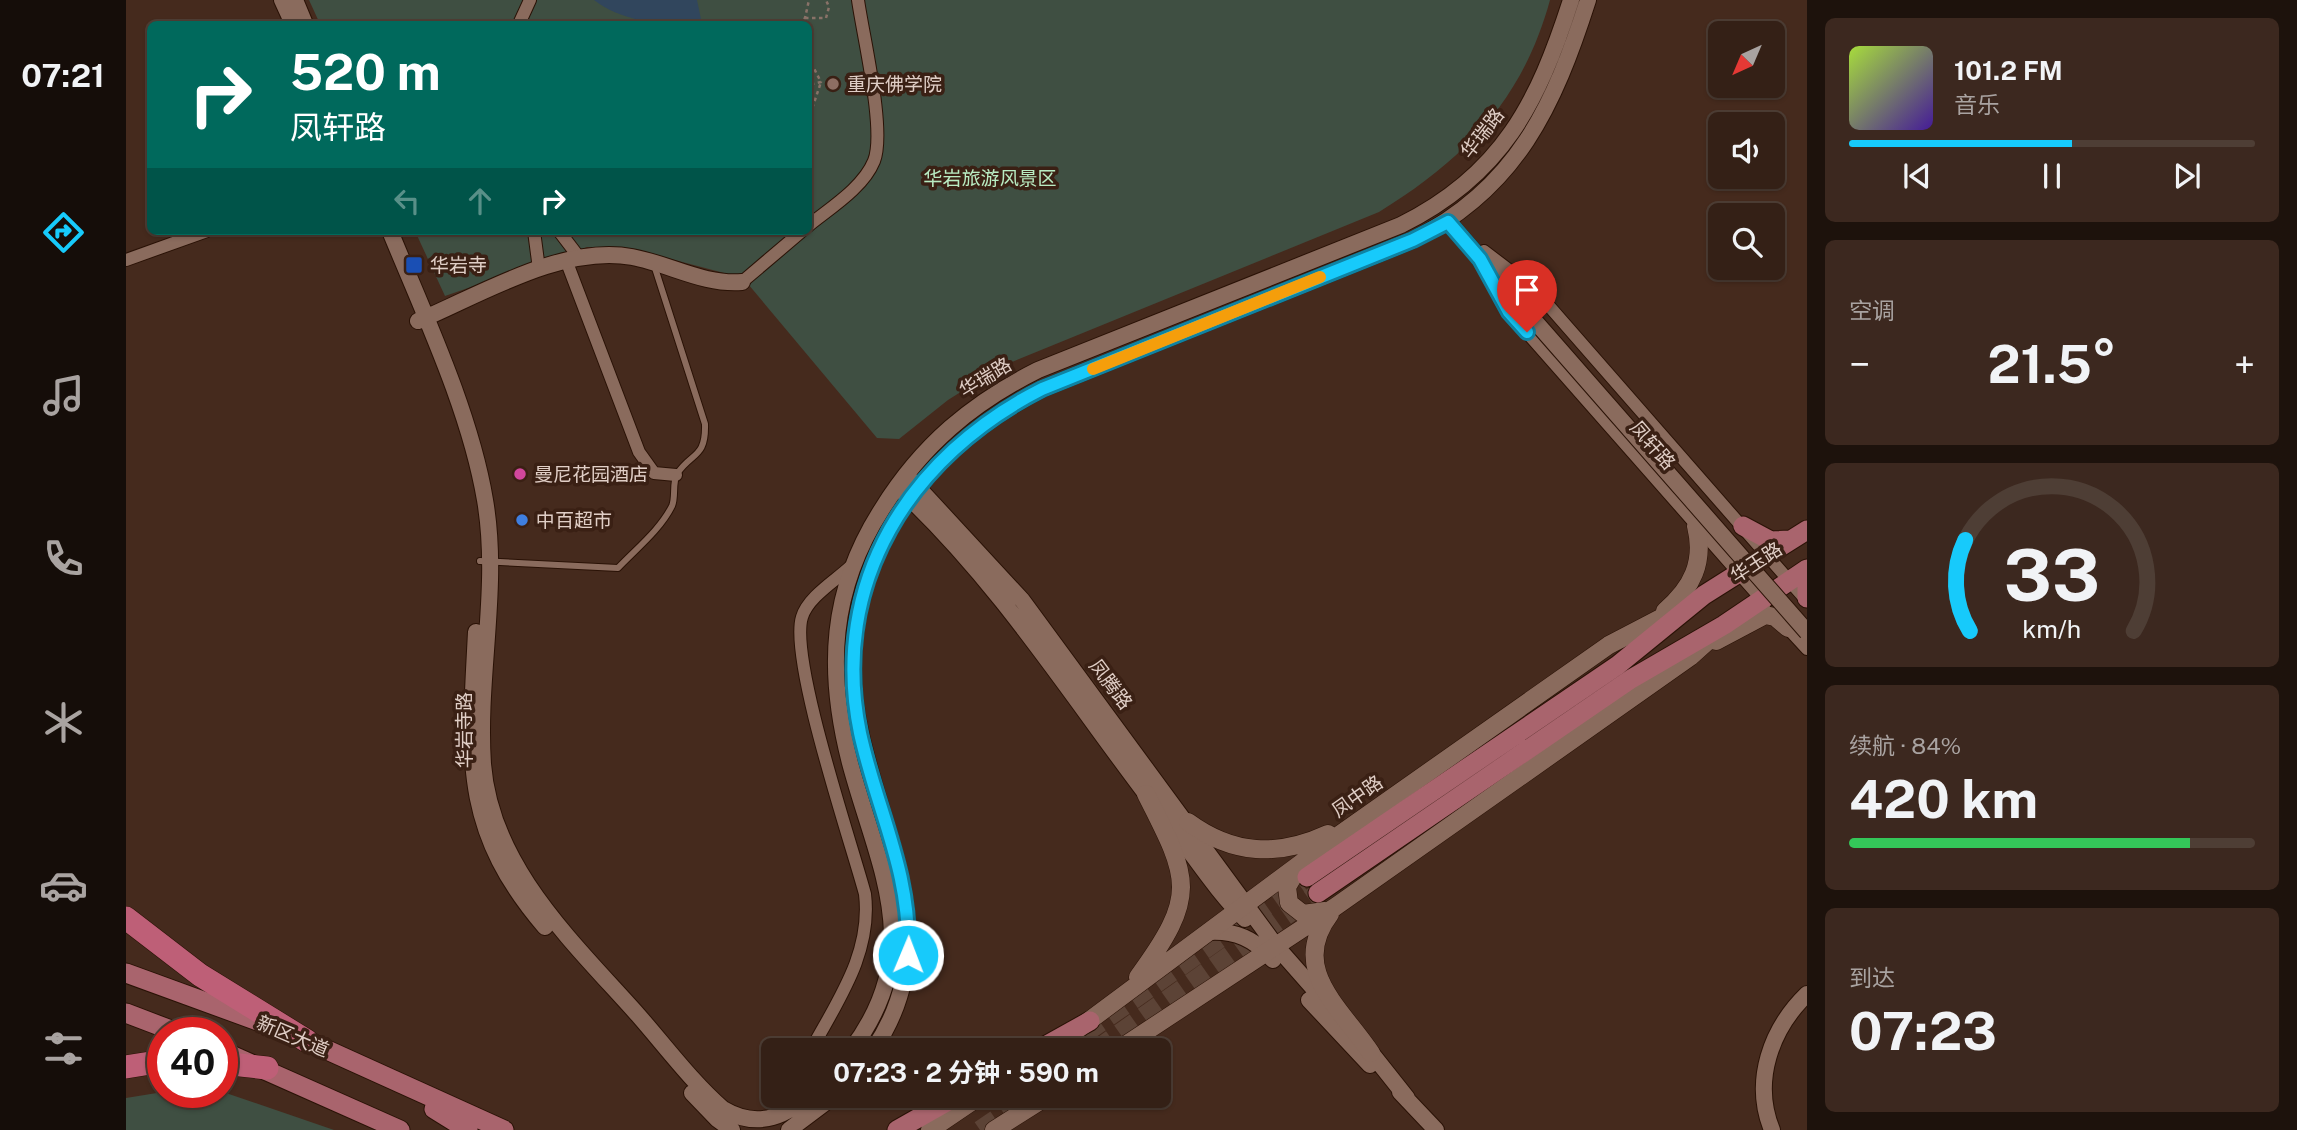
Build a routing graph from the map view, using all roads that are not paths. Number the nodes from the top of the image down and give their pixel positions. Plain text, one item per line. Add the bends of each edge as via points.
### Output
1 (282, 0) edge
2 (295, 0) edge
3 (521, 0) edge
4 (530, 0) edge
5 (858, 0) edge
6 (1571, 0) edge
7 (1588, 0) edge
8 (520, 20) edge
9 (292, 21) edge
10 (304, 21) edge
11 (1452, 219) junction
12 (812, 223) edge
13 (196, 235) edge
14 (380, 235) edge
15 (391, 235) edge
16 (535, 235) edge
17 (561, 235) edge
18 (797, 235) edge
19 (1482, 255) junction
20 (572, 258) junction
21 (126, 260) edge
22 (653, 263) junction
23 (539, 269) junction
24 (742, 282) joint
25 (1522, 300) junction
26 (420, 320) junction
27 (676, 475) junction
28 (901, 480) junction
29 (914, 492) junction
30 (1696, 526) junction
31 (1743, 526) junction
32 (1799, 535) edge
33 (1768, 555) junction
34 (485, 562) junction
35 (850, 568) junction
36 (1807, 569) edge
37 (1739, 573) junction
38 (1798, 580) edge
39 (1704, 595) junction
40 (1762, 599) junction
41 (1807, 599) edge
42 (1807, 617) edge
43 (1654, 621) junction
44 (1724, 625) junction
45 (1788, 628) junction
46 (1807, 632) edge
47 (1807, 649) edge
48 (1690, 657) junction
49 (1146, 794) junction
50 (1363, 817) junction
51 (1188, 822) junction
52 (1339, 835) junction
53 (1242, 907) junction
54 (1335, 907) junction
55 (126, 918) edge
56 (1208, 932) junction
57 (1270, 944) junction
58 (126, 973) edge
59 (1126, 993) junction
60 (1807, 994) edge
61 (126, 1013) edge
62 (147, 1021) edge
63 (1090, 1021) junction
64 (817, 1038) edge
65 (857, 1038) edge
66 (880, 1038) edge
67 (1060, 1038) edge
68 (1065, 1038) edge
69 (1135, 1038) edge
70 (307, 1041) junction
71 (1371, 1053) junction
72 (238, 1057) edge
73 (147, 1064) edge
74 (238, 1065) edge
75 (126, 1067) edge
76 (267, 1068) junction
77 (379, 1075) junction
78 (1407, 1098) junction
79 (779, 1108) edge
80 (789, 1108) edge
81 (818, 1108) edge
82 (943, 1108) edge
83 (956, 1108) edge
84 (1029, 1108) edge
85 (361, 1110) junction
86 (774, 1118) junction
87 (924, 1124) edge
88 (387, 1130) edge
89 (400, 1130) edge
90 (468, 1130) edge
91 (504, 1130) edge
92 (732, 1130) edge
93 (789, 1130) edge
94 (897, 1130) edge
95 (994, 1130) edge
96 (1436, 1130) edge
97 (1772, 1130) edge

1 - 9 street
2 - 10 street
3 - 8 street
4 - 8 street
5 - 12 street via 878,137 874,162 859,183
6 - 28 street, 华瑞路 via 1546,72 1522,117 1500,149 1448,200 1401,225 1038,370 955,421
7 - 11 street, 华瑞路 via 1562,78 1531,135 1487,189
11 - 19 street, 凤轩路
11 - 29 street, 华瑞路 via 1413,240 1042,389 966,437
13 - 21 street
14 - 26 street, 华岩寺路
15 - 26 street, 华岩寺路
16 - 23 street
17 - 20 street
18 - 24 street
19 - 25 street, 凤轩路
19 - 30 street, 凤轩路 via 1509,312
19 - 31 street, 凤轩路 via 1535,290
20 - 22 street via 631,256
20 - 23 street
20 - 27 street via 639,452 654,473
22 - 24 street via 714,282
22 - 27 lane via 705,424 701,449
23 - 26 street
25 - 42 street, 凤轩路
25 - 46 street, 凤轩路, bridge
26 - 34 street, 华岩寺路 via 469,474
27 - 34 lane via 673,504 662,522 618,568
28 - 29 street, 凤腾路
28 - 35 street, 华瑞路
29 - 49 street, 凤腾路 via 1011,608
29 - 51 street, 凤腾路 via 1022,600
29 - 66 street, 华瑞路 via 868,573 855,636 860,732 897,856 909,922 902,987
30 - 37 street, 凤轩路
30 - 43 main road via 1700,551 1694,580
31 - 32 main road via 1771,541
31 - 33 street, 凤轩路
32 - 33 main road, 华玉路
33 - 37 main road, 华玉路
33 - 38 street, 凤轩路
34 - 86 street, 华岩寺路 via 483,764 492,808 509,852 551,917 713,1101 747,1120
34 - 92 street, 华岩寺路 via 471,766 489,838 542,923 706,1109
35 - 64 street via 805,609 800,638 806,678 867,908 859,955
35 - 65 street, 华瑞路 via 837,627 838,703 850,764 881,857 893,923 886,980
36 - 38 main road, 华玉路
37 - 39 main road, 华玉路
37 - 40 street, 凤轩路
38 - 40 main road, 华玉路
38 - 41 main road
39 - 43 main road, 凤中路
39 - 44 main road, 华玉路 via 1618,665 1312,885 1631,679
40 - 44 main road, 华玉路
40 - 45 street, 凤轩路
43 - 50 main road, 凤中路 via 1609,645
44 - 48 main road
45 - 47 street, 凤轩路
45 - 48 main road via 1765,615
48 - 54 main road
49 - 53 street, 凤腾路
49 - 59 main road via 1177,855 1181,898 1158,949
50 - 51 main road via 1309,843 1268,851 1236,848
50 - 52 main road, 凤中路
51 - 53 street, 凤腾路
52 - 53 main road, 凤中路
52 - 54 main road via 1296,871 1286,895 1303,914
53 - 56 main road, 凤中路
53 - 57 street, 凤腾路
54 - 57 main road
54 - 71 main road via 1316,940 1316,972
55 - 70 highway via 200,975
56 - 57 street via 1236,933
56 - 59 main road, 凤中路
57 - 69 main road
57 - 71 street, 凤腾路
57 - 78 street via 1362,1058
58 - 70 main road, 新区大道
59 - 63 main road, 凤中路
60 - 97 street via 1777,1034 1767,1061 1763,1091
61 - 62 main road
63 - 67 main road
63 - 68 main road, 凤中路
70 - 77 main road, 新区大道
71 - 78 street, 凤腾路
72 - 76 main road, 新区大道
73 - 75 highway
74 - 76 highway
76 - 85 main road, 新区大道
77 - 90 main road
77 - 91 main road
78 - 96 street
79 - 86 street
80 - 86 street
81 - 93 street
82 - 87 main road
83 - 87 main road
84 - 95 main road
85 - 88 main road
85 - 89 main road
87 - 94 main road

